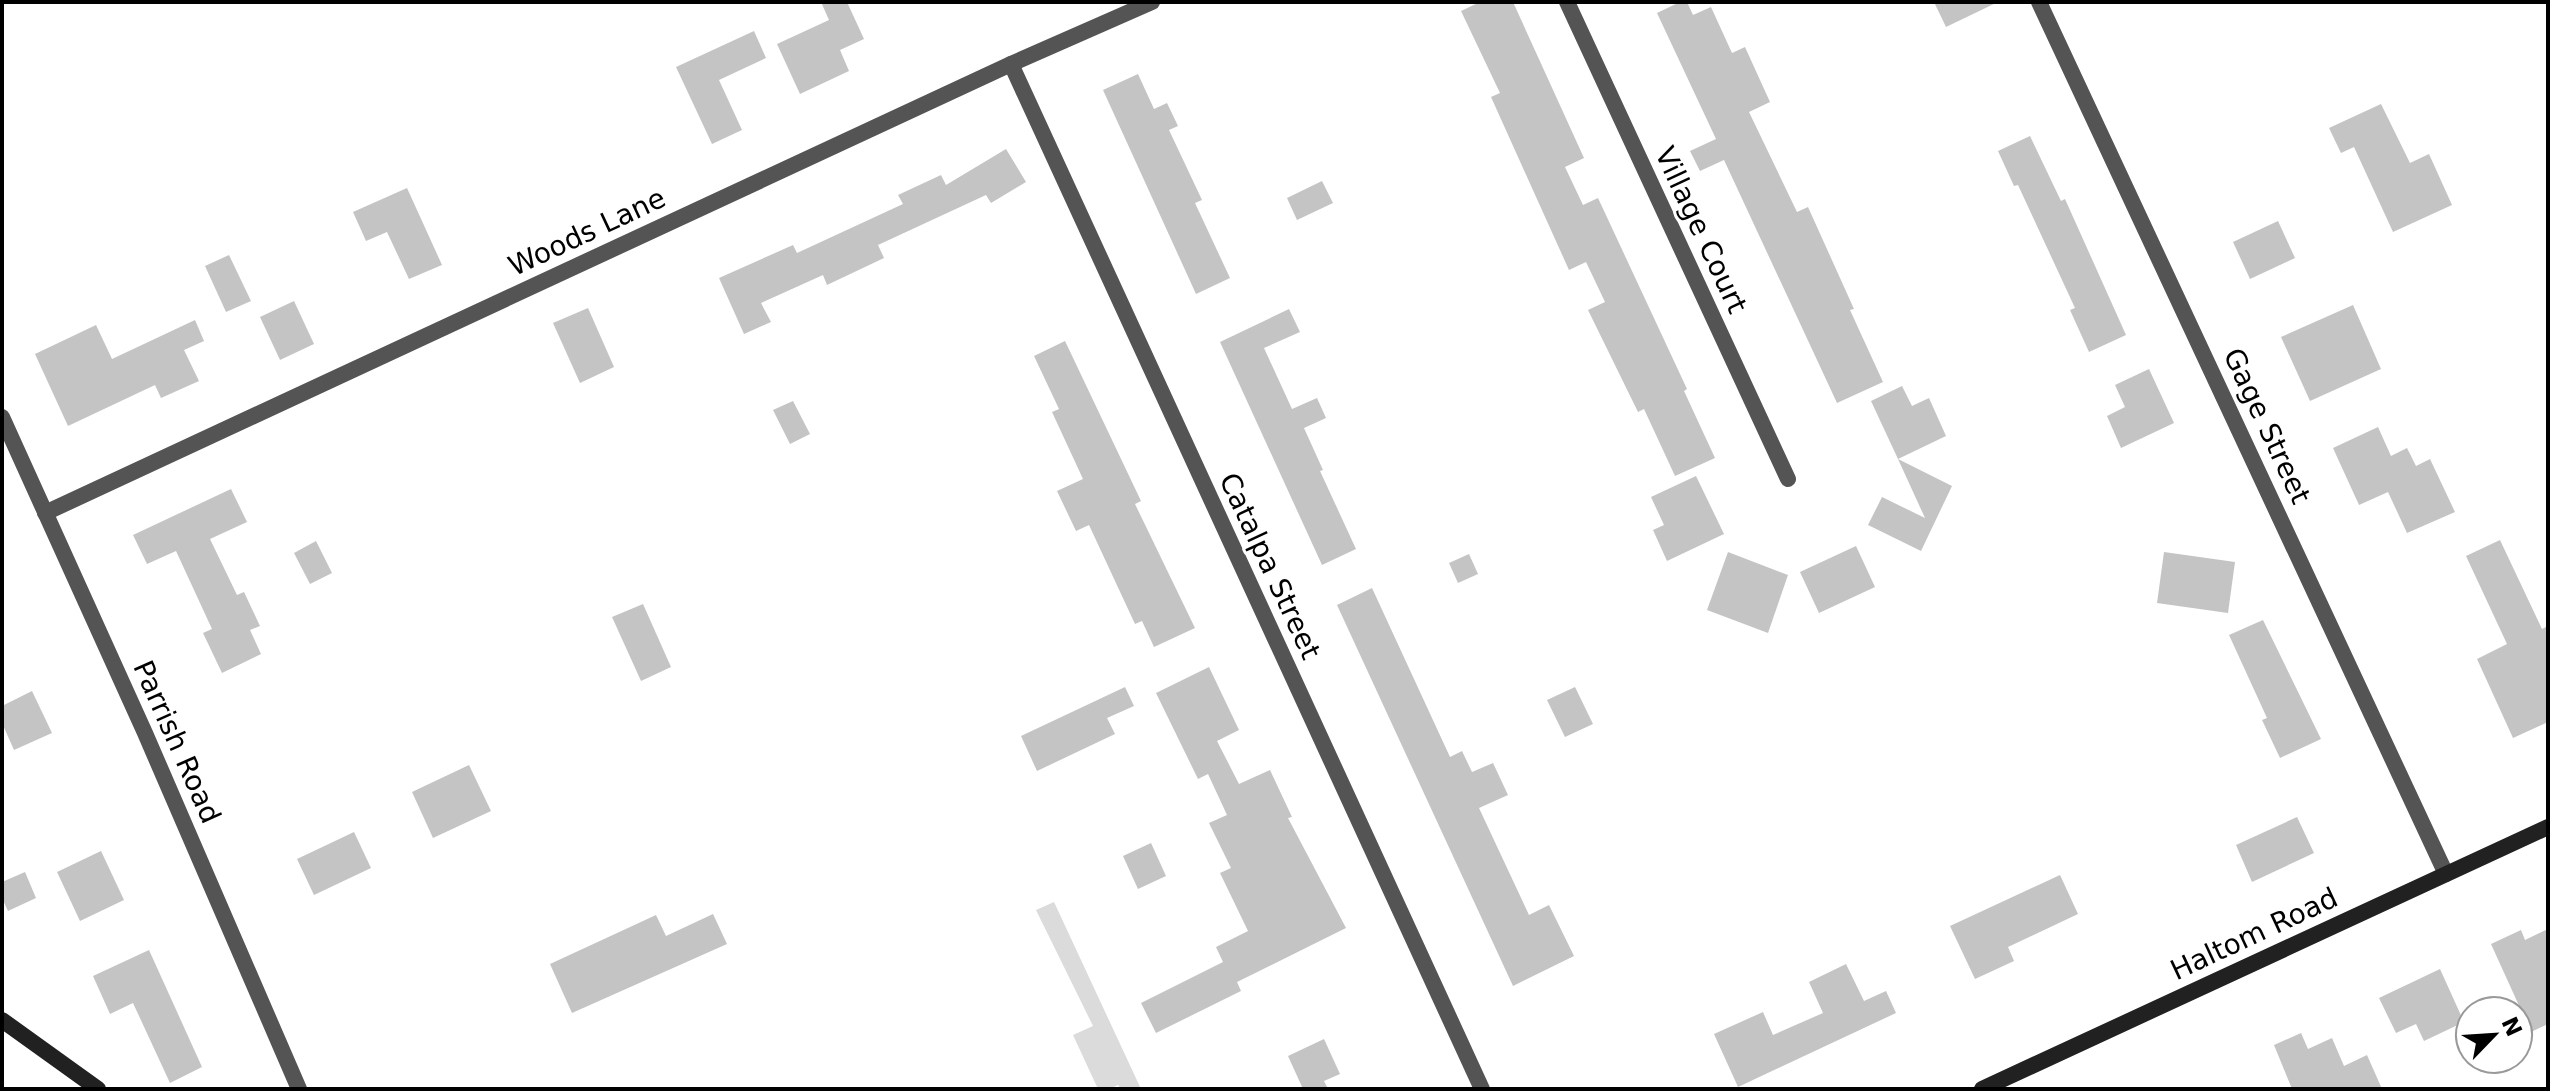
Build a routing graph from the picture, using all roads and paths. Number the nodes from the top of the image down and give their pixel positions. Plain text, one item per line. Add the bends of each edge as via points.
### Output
1 (1152, 2) edge
2 (1567, 2) edge
3 (2039, 2) edge
4 (1011, 64) junction
5 (2, 417) edge
6 (1788, 479) dead end
7 (45, 513) junction
8 (2548, 827) edge
9 (2446, 874) junction
10 (2, 1020) edge
11 (98, 1089) edge
12 (299, 1089) edge
13 (1482, 1089) edge
14 (1982, 1089) edge

1 - 4 street, Woods Lane
2 - 6 street, Village Court
3 - 9 street, Gage Street
4 - 7 street, Woods Lane
4 - 13 street, Catalpa Street
5 - 7 street, Parrish Road
7 - 12 street, Parrish Road
8 - 9 main road, Haltom Road
9 - 14 main road, Haltom Road
10 - 11 main road

